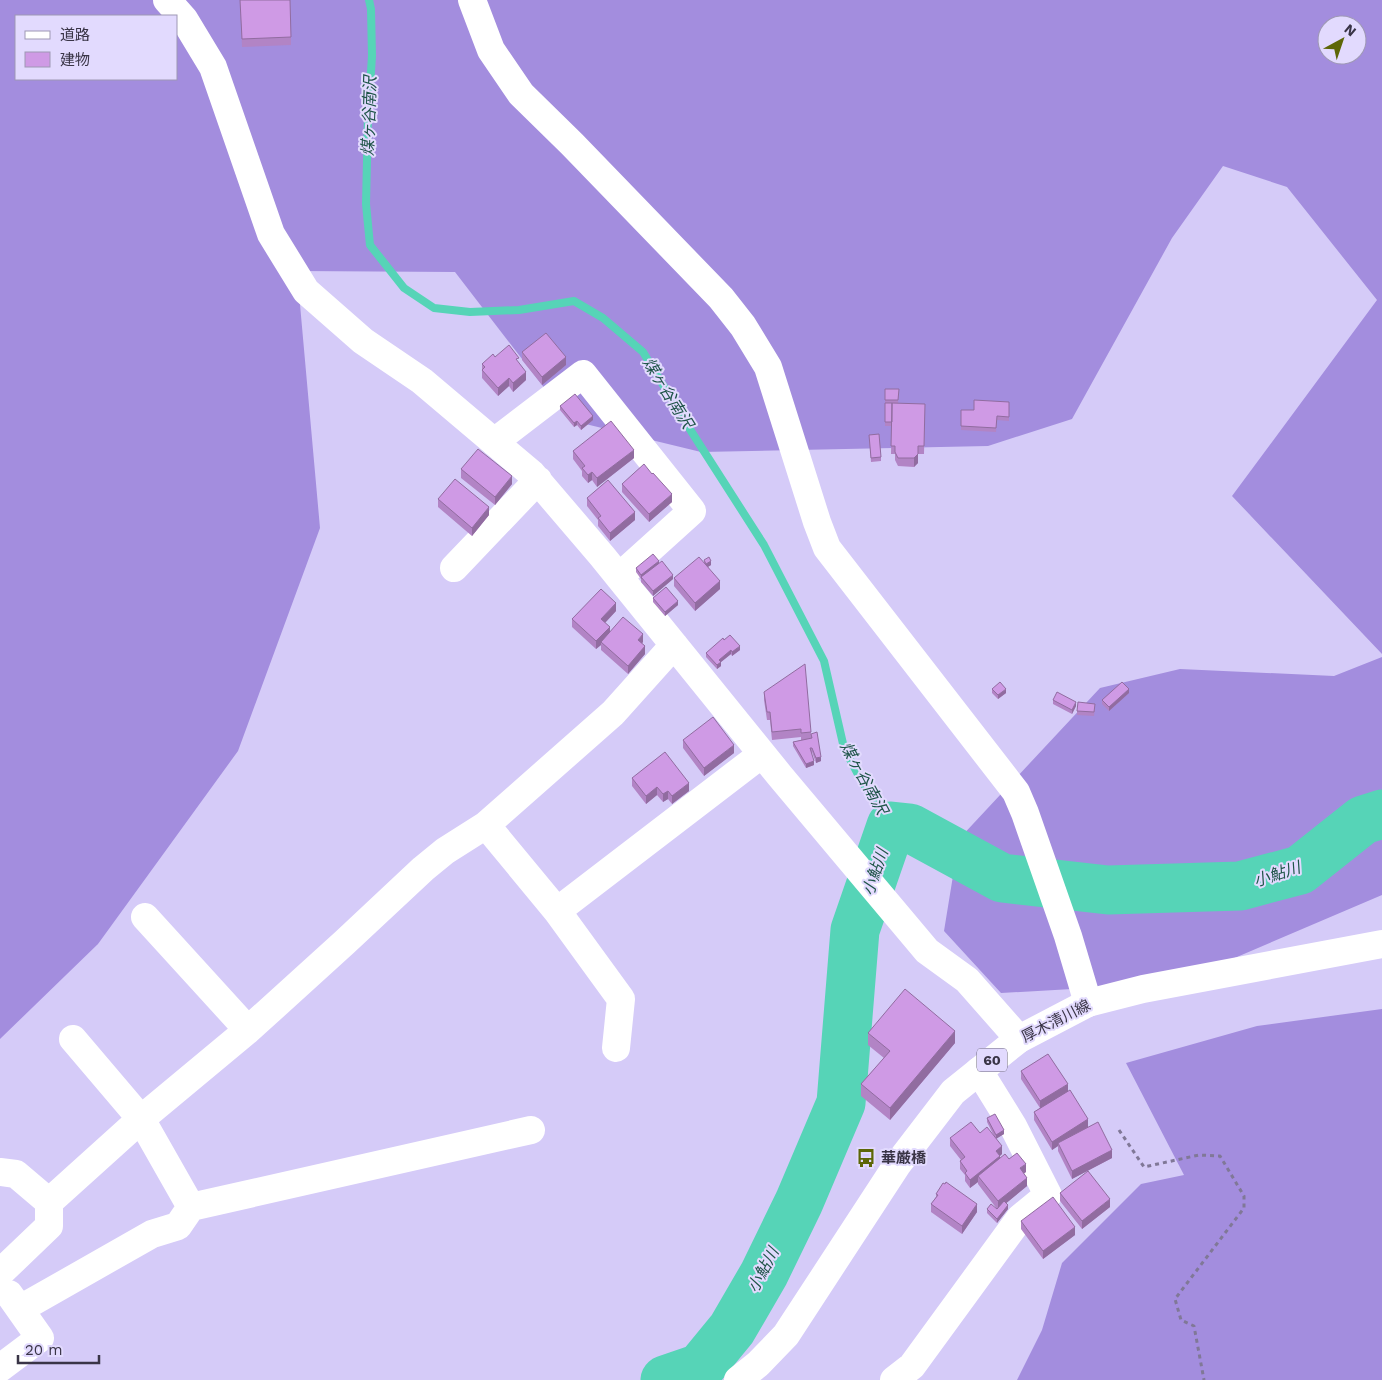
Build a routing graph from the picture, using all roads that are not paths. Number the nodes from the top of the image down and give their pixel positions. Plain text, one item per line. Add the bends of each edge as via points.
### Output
1 (167, 0) edge
2 (472, 0) edge
3 (494, 442) junction
4 (538, 480) junction
5 (454, 568) dead end
6 (619, 577) junction
7 (674, 645) junction
8 (762, 754) junction
9 (486, 825) junction
10 (557, 911) junction
11 (144, 917) dead end
12 (1382, 944) edge
13 (1088, 1003) junction
14 (248, 1030) junction
15 (1019, 1038) junction
16 (73, 1039) dead end
17 (616, 1048) dead end
18 (979, 1071) junction
19 (141, 1119) junction
20 (531, 1130) dead end
21 (0, 1172) edge
22 (49, 1202) junction
23 (191, 1207) junction
24 (0, 1273) edge
25 (0, 1281) edge
26 (20, 1309) junction
27 (0, 1368) edge
28 (738, 1380) edge
29 (894, 1380) edge

1 - 3 street via 184,19 213,67 271,234 306,290 362,341 422,381
2 - 13 street via 490,50 521,94 721,298 743,326 768,367 827,548 1016,792 1068,936
3 - 4 street
3 - 6 street via 583,374 692,510
4 - 5 street
4 - 6 street
6 - 7 street
7 - 8 street
7 - 9 street via 613,713
8 - 10 street
8 - 15 street via 926,951 966,980
9 - 10 street
9 - 14 street via 422,869
10 - 17 street via 621,999
11 - 14 street
12 - 13 street, 厚木清川線 / 60 via 1143,989
13 - 15 street, 厚木清川線 / 60
14 - 19 street
15 - 18 street, 厚木清川線 / 60
16 - 19 street
18 - 28 street, 厚木清川線 / 60 via 953,1092 897,1165 786,1334
18 - 29 street via 1048,1195 1020,1218 912,1366
19 - 22 street
19 - 23 street
20 - 23 street
21 - 22 street via 16,1174
22 - 24 street via 49,1226
23 - 26 street via 178,1226 152,1234
25 - 26 street
26 - 27 street via 40,1338

